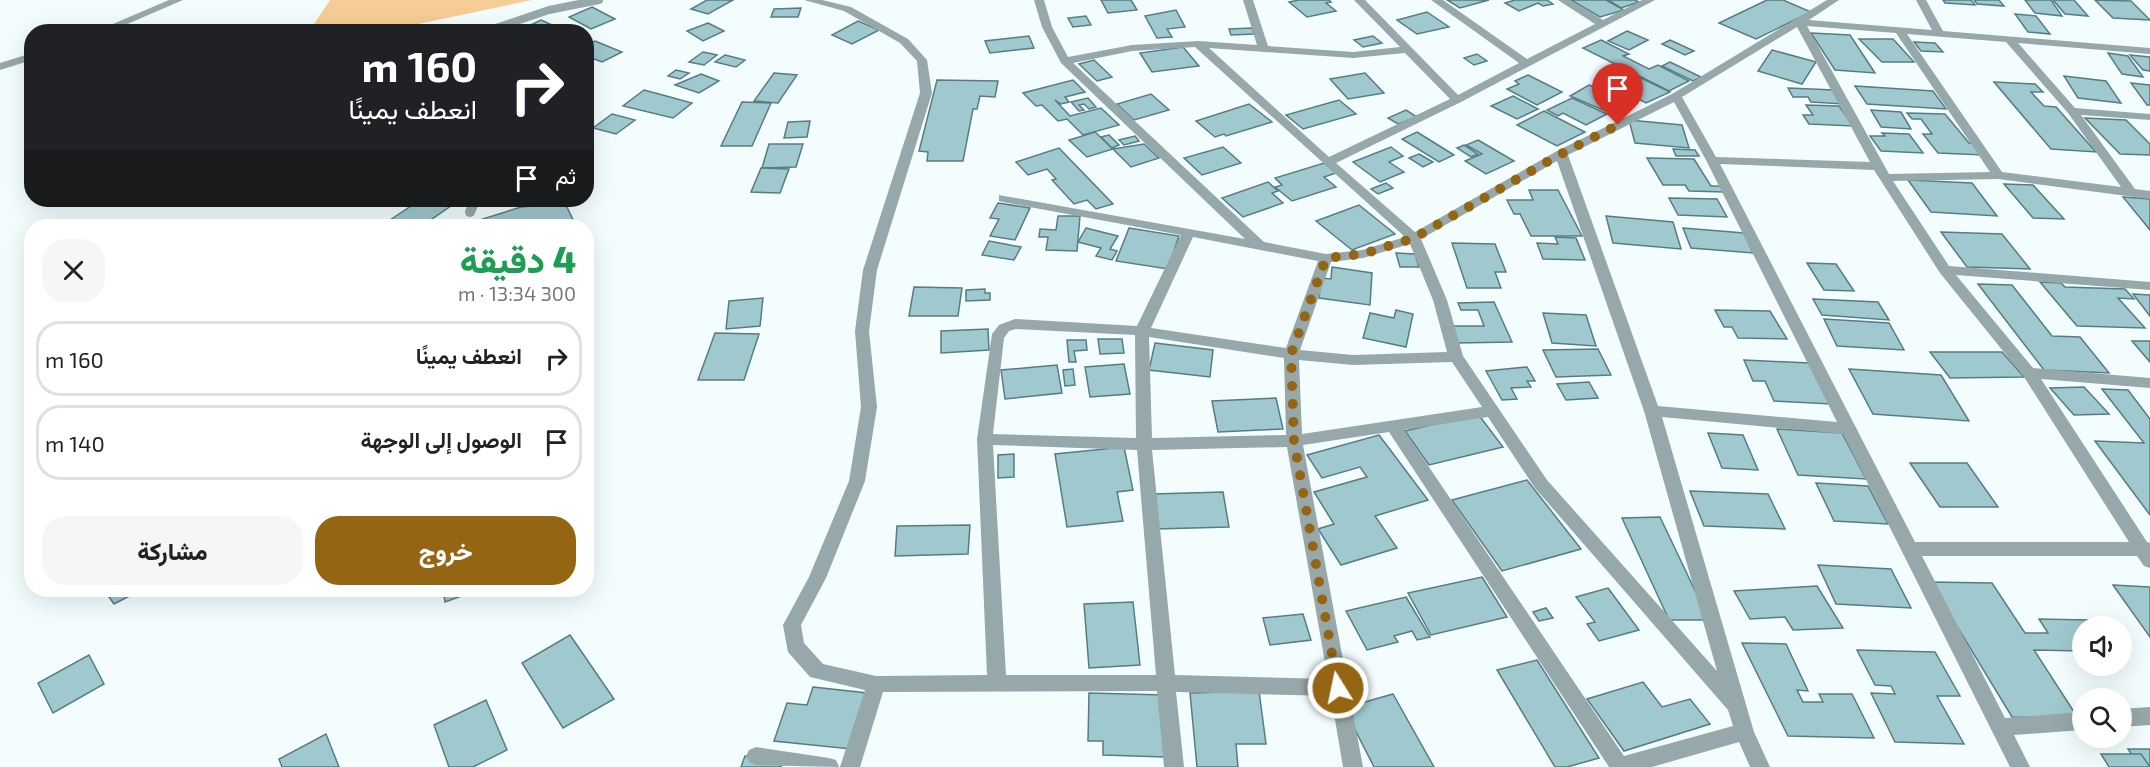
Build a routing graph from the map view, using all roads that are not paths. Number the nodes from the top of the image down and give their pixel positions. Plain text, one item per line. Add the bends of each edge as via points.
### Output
1 (178, 0) edge
2 (599, 0) edge
3 (809, 0) edge
4 (1039, 0) edge
5 (1248, 0) edge
6 (1359, 0) edge
7 (1436, 0) edge
8 (1563, 0) edge
9 (1650, 0) edge
10 (1834, 0) edge
11 (1921, 0) edge
12 (1800, 22) junction
13 (119, 24) edge
14 (506, 24) edge
15 (1603, 25) junction
16 (1898, 29) junction
17 (1938, 32) junction
18 (2008, 38) junction
19 (1198, 44) junction
20 (1264, 50) junction
21 (1407, 50) junction
22 (2150, 51) edge
23 (24, 59) edge
24 (1065, 61) junction
25 (1527, 64) junction
26 (0, 67) edge
27 (1676, 96) junction
28 (1457, 100) junction
29 (2072, 111) junction
30 (2150, 117) edge
31 (1561, 154) junction
32 (1712, 160) junction
33 (1328, 162) junction
34 (1881, 172) junction
35 (1998, 175) junction
36 (2132, 194) junction
37 (2150, 195) edge
38 (1003, 198) dead end
39 (472, 207) edge
40 (470, 212) dead end
41 (1188, 232) junction
42 (1414, 238) junction
43 (1260, 246) junction
44 (1326, 258) junction
45 (1945, 270) junction
46 (2150, 286) edge
47 (1142, 331) junction
48 (1291, 354) junction
49 (1456, 357) junction
50 (2029, 373) junction
51 (2150, 383) edge
52 (1492, 411) junction
53 (1652, 411) junction
54 (1393, 426) junction
55 (1849, 429) junction
56 (985, 439) junction
57 (1294, 441) junction
58 (1144, 444) junction
59 (1909, 549) junction
60 (2147, 553) edge
61 (1167, 683) junction
62 (876, 684) junction
63 (997, 684) junction
64 (1338, 688) junction
65 (1739, 709) junction
66 (2150, 716) edge
67 (2132, 717) edge
68 (2072, 722) edge
69 (1999, 727) junction
70 (1744, 732) junction
71 (756, 756) dead end
72 (829, 767) edge
73 (850, 767) edge
74 (1174, 767) edge
75 (1353, 767) edge
76 (1619, 767) edge
77 (1760, 767) edge
78 (2019, 767) edge

1 - 13 street
2 - 14 lane via 540,12
3 - 62 street via 846,9 904,41 922,60 926,93 870,270 862,331 869,407 857,481 817,578 792,625 795,646 817,671
4 - 24 street via 1047,27
5 - 20 street
6 - 21 street
7 - 25 street
8 - 15 street
9 - 15 street
10 - 12 street
11 - 17 street
12 - 16 street
12 - 27 street
12 - 34 street
15 - 25 street
16 - 17 street
16 - 35 street
17 - 18 street
18 - 22 street
18 - 29 street
19 - 20 street
19 - 24 street via 1132,48
19 - 33 street
20 - 21 street via 1353,56
21 - 28 street
23 - 26 street
24 - 43 street
25 - 28 street
27 - 31 street
27 - 32 street
28 - 33 street
29 - 30 street
29 - 36 street
31 - 42 street
31 - 53 street
32 - 34 street
32 - 55 street
33 - 42 street
34 - 35 street
34 - 45 street
35 - 36 street
36 - 37 street
38 - 41 street
39 - 40 lane
41 - 43 street
41 - 47 street
42 - 44 street via 1363,254
42 - 49 street via 1440,300
43 - 44 street
44 - 48 street
45 - 46 street
45 - 50 street
47 - 48 street
47 - 56 street via 1015,324 1004,328 997,337
47 - 58 street
48 - 49 street via 1353,360
48 - 57 street
49 - 52 street
50 - 51 street
50 - 60 street
52 - 54 street
52 - 65 street via 1541,484
53 - 55 street
53 - 65 street
54 - 57 street
54 - 76 street
55 - 59 street
56 - 58 street
56 - 63 street
57 - 58 street
57 - 64 street
58 - 61 street
59 - 60 street
59 - 69 street
61 - 63 street
61 - 64 street
61 - 74 street
62 - 63 street
62 - 73 street
64 - 75 street
65 - 70 street
66 - 67 street
68 - 69 street
69 - 78 street
70 - 76 street
70 - 77 street
71 - 72 street

